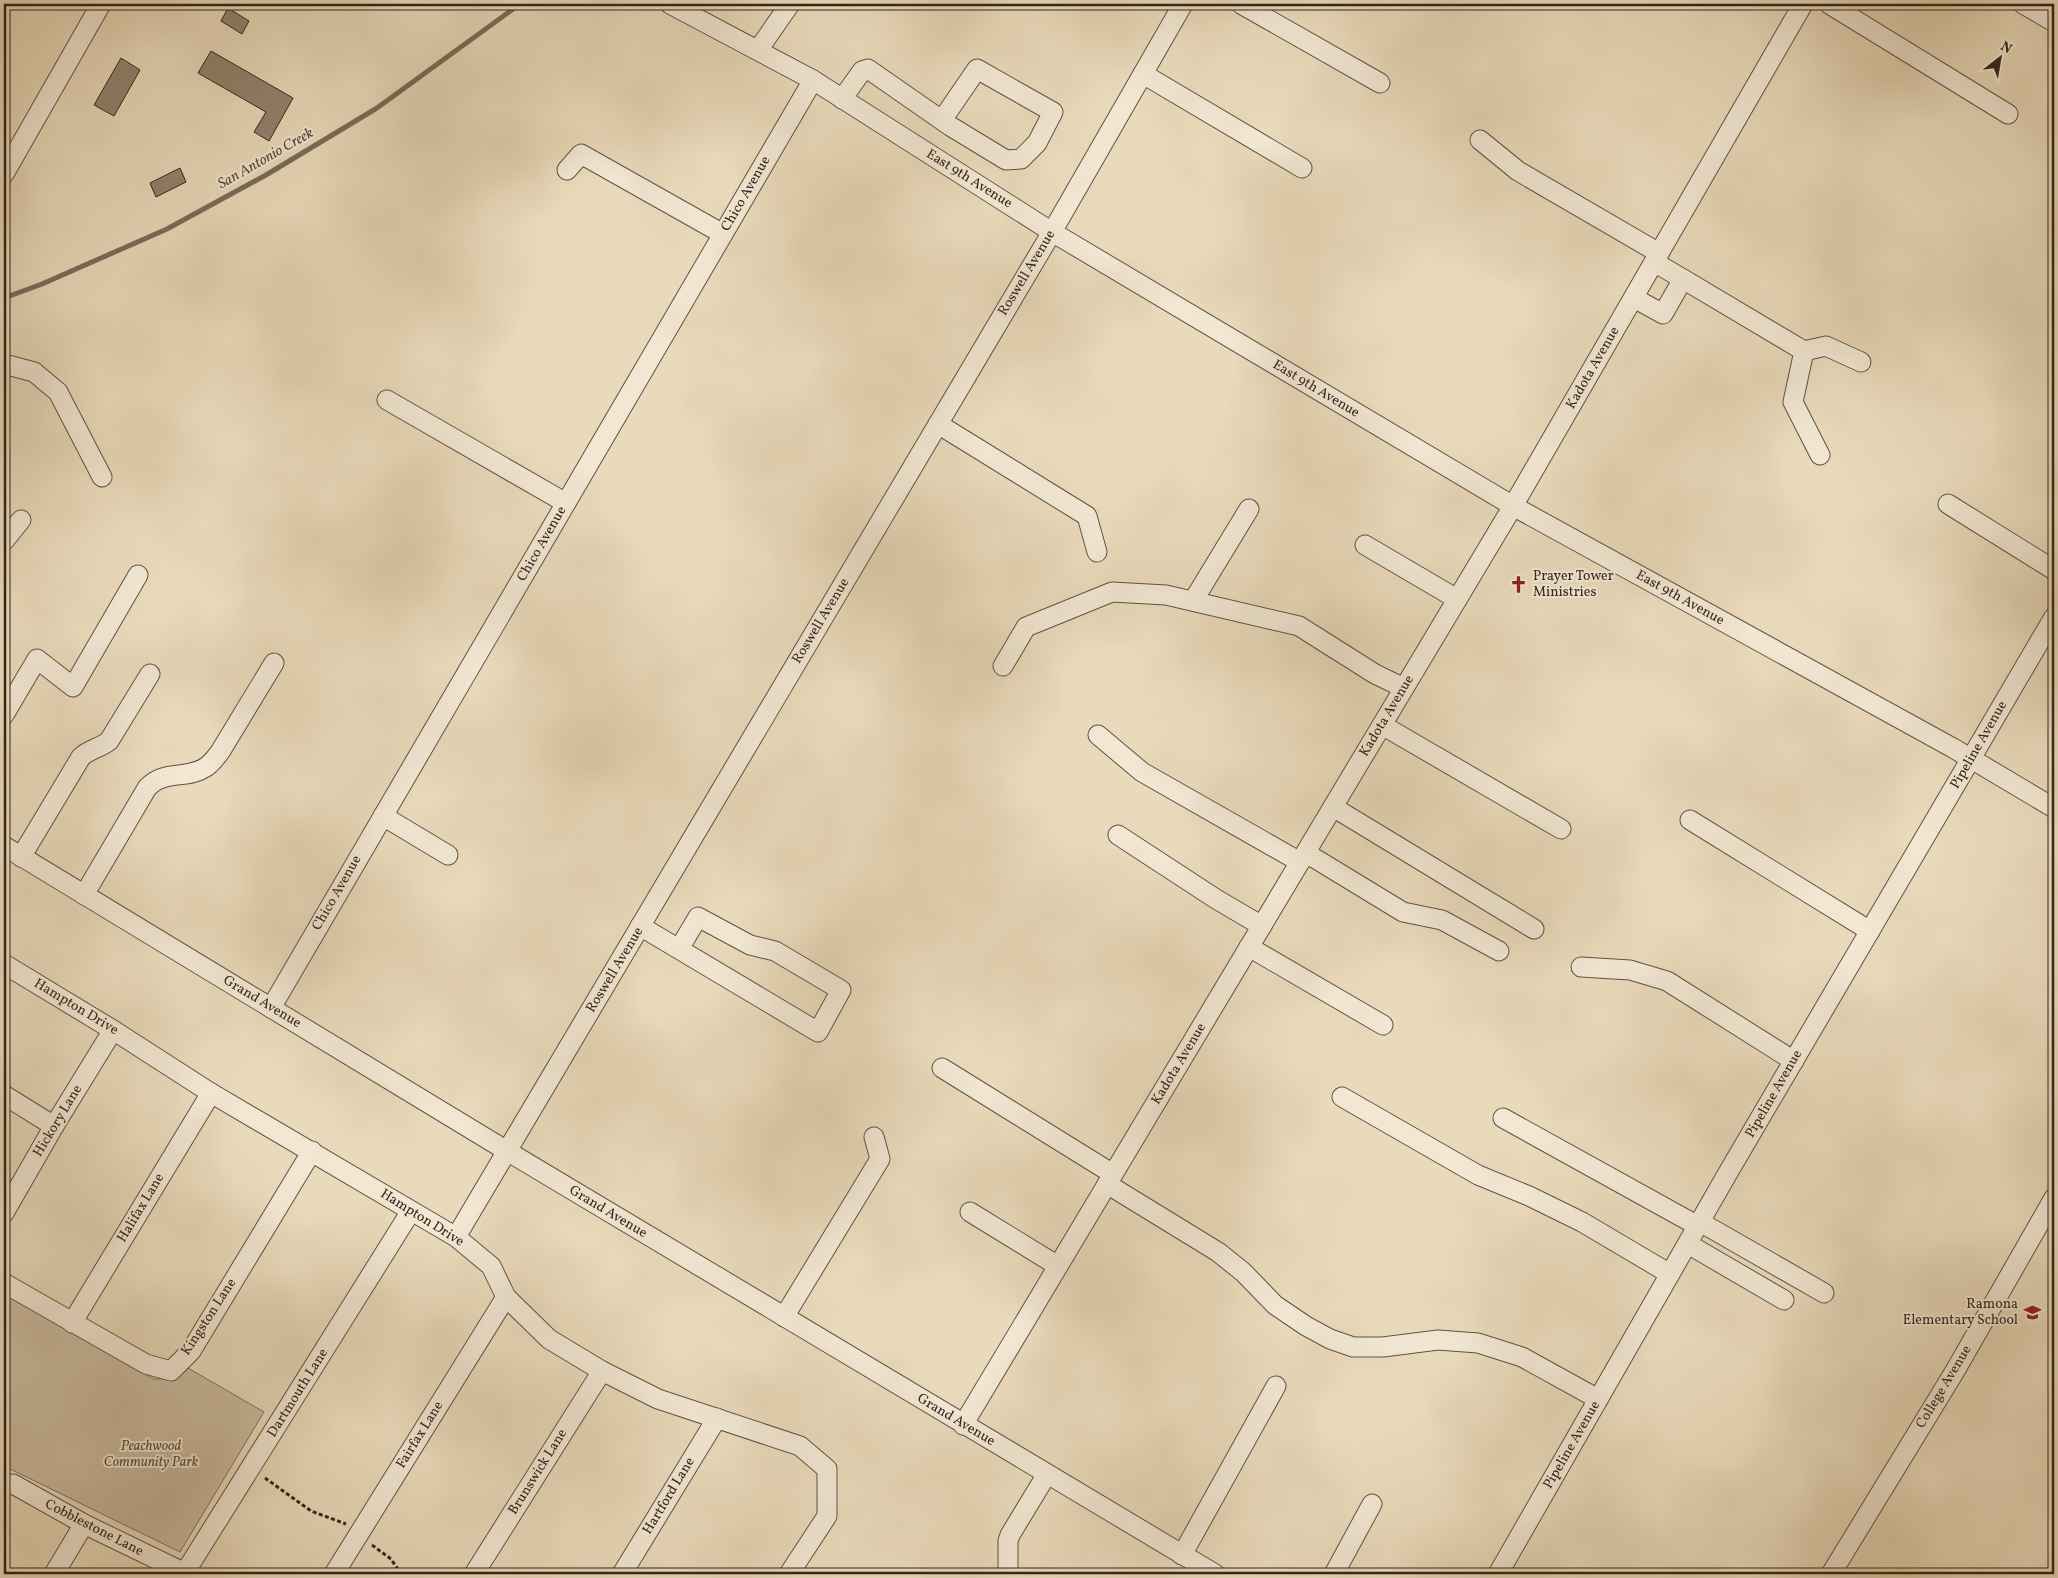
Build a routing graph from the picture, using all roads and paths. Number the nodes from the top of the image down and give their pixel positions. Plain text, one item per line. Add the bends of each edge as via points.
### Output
1 (101, 4) edge
2 (670, 4) edge
3 (790, 4) edge
4 (1183, 4) edge
5 (1241, 4) edge
6 (1803, 4) edge
7 (1830, 4) edge
8 (2023, 4) edge
9 (2054, 22) edge
10 (758, 50) junction
11 (1143, 74) junction
12 (813, 80) junction
13 (1380, 83) dead end
14 (842, 99) junction
15 (2008, 114) dead end
16 (942, 120) junction
17 (1480, 140) dead end
18 (1302, 168) dead end
19 (567, 170) dead end
20 (4, 173) edge
21 (1052, 232) junction
22 (723, 234) junction
23 (1657, 257) junction
24 (1683, 279) junction
25 (1634, 298) junction
26 (1804, 352) junction
27 (1861, 362) dead end
28 (4, 364) edge
29 (387, 400) dead end
30 (938, 424) junction
31 (1820, 455) dead end
32 (102, 477) dead end
33 (566, 502) junction
34 (1948, 504) dead end
35 (1513, 506) junction
36 (1249, 509) dead end
37 (21, 520) dead end
38 (4, 540) edge
39 (1365, 545) dead end
40 (1097, 552) dead end
41 (2054, 570) edge
42 (138, 575) dead end
43 (1458, 599) junction
44 (1194, 601) junction
45 (2054, 617) edge
46 (274, 663) dead end
47 (1003, 666) dead end
48 (150, 674) dead end
49 (1404, 688) junction
50 (4, 715) edge
51 (1382, 725) junction
52 (1098, 735) dead end
53 (1972, 758) junction
54 (1333, 807) junction
55 (2054, 808) edge
56 (383, 816) junction
57 (1690, 820) dead end
58 (1560, 829) dead end
59 (1118, 835) dead end
60 (4, 846) edge
61 (448, 855) dead end
62 (21, 857) junction
63 (1303, 857) junction
64 (84, 895) junction
65 (640, 926) junction
66 (1262, 926) junction
67 (1534, 929) dead end
68 (1870, 931) junction
69 (1250, 947) junction
70 (679, 949) junction
71 (1498, 951) dead end
72 (4, 964) edge
73 (1581, 967) dead end
74 (271, 1008) junction
75 (1383, 1025) dead end
76 (113, 1030) junction
77 (1794, 1061) junction
78 (942, 1068) dead end
79 (211, 1092) junction
80 (4, 1095) edge
81 (1342, 1098) dead end
82 (1503, 1118) dead end
83 (54, 1126) junction
84 (874, 1137) dead end
85 (312, 1151) junction
86 (507, 1151) junction
87 (1110, 1179) junction
88 (2054, 1198) edge
89 (411, 1211) junction
90 (970, 1212) dead end
91 (4, 1213) edge
92 (1699, 1224) junction
93 (456, 1237) junction
94 (1688, 1244) junction
95 (1058, 1266) junction
96 (1670, 1274) junction
97 (4, 1283) edge
98 (1824, 1293) dead end
99 (506, 1296) junction
100 (1784, 1300) dead end
101 (784, 1317) junction
102 (72, 1323) junction
103 (602, 1371) junction
104 (1276, 1386) dead end
105 (1598, 1399) junction
106 (717, 1418) junction
107 (963, 1424) junction
108 (251, 1468) junction
109 (1047, 1474) junction
110 (4, 1486) edge
111 (1372, 1504) dead end
112 (84, 1524) junction
113 (359, 1534) junction
114 (1182, 1555) junction
115 (54, 1574) edge
116 (185, 1574) edge
117 (334, 1574) edge
118 (401, 1574) edge
119 (474, 1574) edge
120 (622, 1574) edge
121 (789, 1574) edge
122 (1008, 1574) edge
123 (1214, 1574) edge
124 (1334, 1574) edge
125 (1498, 1574) edge
126 (1831, 1574) edge

1 - 20 street
2 - 10 street, East 9th Avenue
3 - 10 street
4 - 11 street, Roswell Avenue
5 - 13 street
6 - 23 street, Kadota Avenue
7 - 15 street
8 - 9 street
10 - 12 street, East 9th Avenue
11 - 18 street
11 - 21 street, Roswell Avenue
12 - 14 street, East 9th Avenue
12 - 22 street, Chico Avenue
14 - 16 street via 862,71 868,69
14 - 21 street, East 9th Avenue
16 - 16 street via 1006,160 1021,159 1037,143 1053,112 977,69
17 - 23 street via 1518,171
19 - 22 street via 581,154
21 - 30 street, Roswell Avenue
21 - 35 street, East 9th Avenue
22 - 33 street, Chico Avenue
23 - 24 street
23 - 25 street, Kadota Avenue
24 - 25 street via 1663,314
24 - 26 street
25 - 35 street, Kadota Avenue
26 - 27 street via 1826,346
26 - 31 street via 1793,402
28 - 32 street via 34,372 58,392
29 - 33 street
30 - 40 street via 1087,516
30 - 65 street, Roswell Avenue
33 - 56 street, Chico Avenue
34 - 41 street
35 - 43 street, Kadota Avenue
35 - 53 street, East 9th Avenue
36 - 44 street
37 - 38 street
39 - 43 street
42 - 50 street via 74,687 37,659
43 - 49 street, Kadota Avenue
44 - 47 street via 1166,595 1112,592 1026,627
44 - 49 street via 1299,626 1374,674
45 - 53 street, Pipeline Avenue
46 - 64 street via 212,761 199,770 158,778 147,788
48 - 62 street via 109,741 81,757
49 - 51 street, Kadota Avenue
51 - 54 street, Kadota Avenue
51 - 58 street
52 - 63 street via 1142,772
53 - 55 street, East 9th Avenue
53 - 68 street, Pipeline Avenue
54 - 63 street, Kadota Avenue
54 - 67 street
56 - 61 street
56 - 74 street, Chico Avenue
57 - 68 street
59 - 66 street
60 - 62 street, Grand Avenue
62 - 64 street, Grand Avenue
63 - 66 street, Kadota Avenue
63 - 71 street via 1403,912 1442,920
64 - 74 street, Grand Avenue
65 - 70 street
65 - 86 street, Roswell Avenue
66 - 69 street, Kadota Avenue
68 - 77 street, Pipeline Avenue
69 - 75 street
69 - 87 street, Kadota Avenue
70 - 70 street via 818,1032 842,990 776,951 750,945 698,917
72 - 76 street, Hampton Drive
73 - 77 street via 1630,970 1666,981
74 - 86 street, Grand Avenue
76 - 79 street, Hampton Drive
76 - 83 street, Hickory Lane
77 - 92 street, Pipeline Avenue
78 - 87 street
79 - 85 street, Hampton Drive
79 - 102 street, Halifax Lane
80 - 83 street
81 - 96 street via 1478,1175 1582,1222
82 - 92 street
83 - 91 street, Hickory Lane
84 - 101 street via 880,1159
85 - 89 street, Hampton Drive
85 - 102 street, Kingston Lane via 191,1351 171,1371 146,1364
86 - 93 street, Roswell Avenue
86 - 101 street, Grand Avenue
87 - 95 street, Kadota Avenue
87 - 105 street via 1218,1252 1259,1286 1275,1305 1330,1339 1353,1347 1438,1340 1478,1342 1522,1356
88 - 126 street, College Avenue via 1955,1370
89 - 93 street, Hampton Drive
89 - 108 street, Dartmouth Lane
90 - 95 street
92 - 94 street, Pipeline Avenue
92 - 98 street
93 - 99 street, Hampton Drive via 491,1266
94 - 96 street, Pipeline Avenue
94 - 100 street
95 - 107 street, Kadota Avenue
96 - 105 street, Pipeline Avenue
97 - 102 street, Kingston Lane
99 - 103 street, Hampton Drive via 549,1339
99 - 113 street, Fairfax Lane
101 - 107 street, Grand Avenue
103 - 106 street, Hampton Drive via 658,1399
103 - 119 street, Brunswick Lane
104 - 114 street
105 - 125 street, Pipeline Avenue
106 - 120 street, Hartford Lane
106 - 121 street, Hampton Drive via 800,1446 827,1469 826,1516
107 - 109 street, Grand Avenue
108 - 113 path via 311,1511 343,1522
108 - 116 street, Dartmouth Lane
109 - 114 street, Grand Avenue
109 - 122 street via 1010,1535
110 - 112 street, Cobblestone Lane via 13,1484
111 - 124 street
112 - 115 street
112 - 116 street, Cobblestone Lane
113 - 117 street, Fairfax Lane
113 - 118 path via 390,1560
114 - 123 street, Grand Avenue

